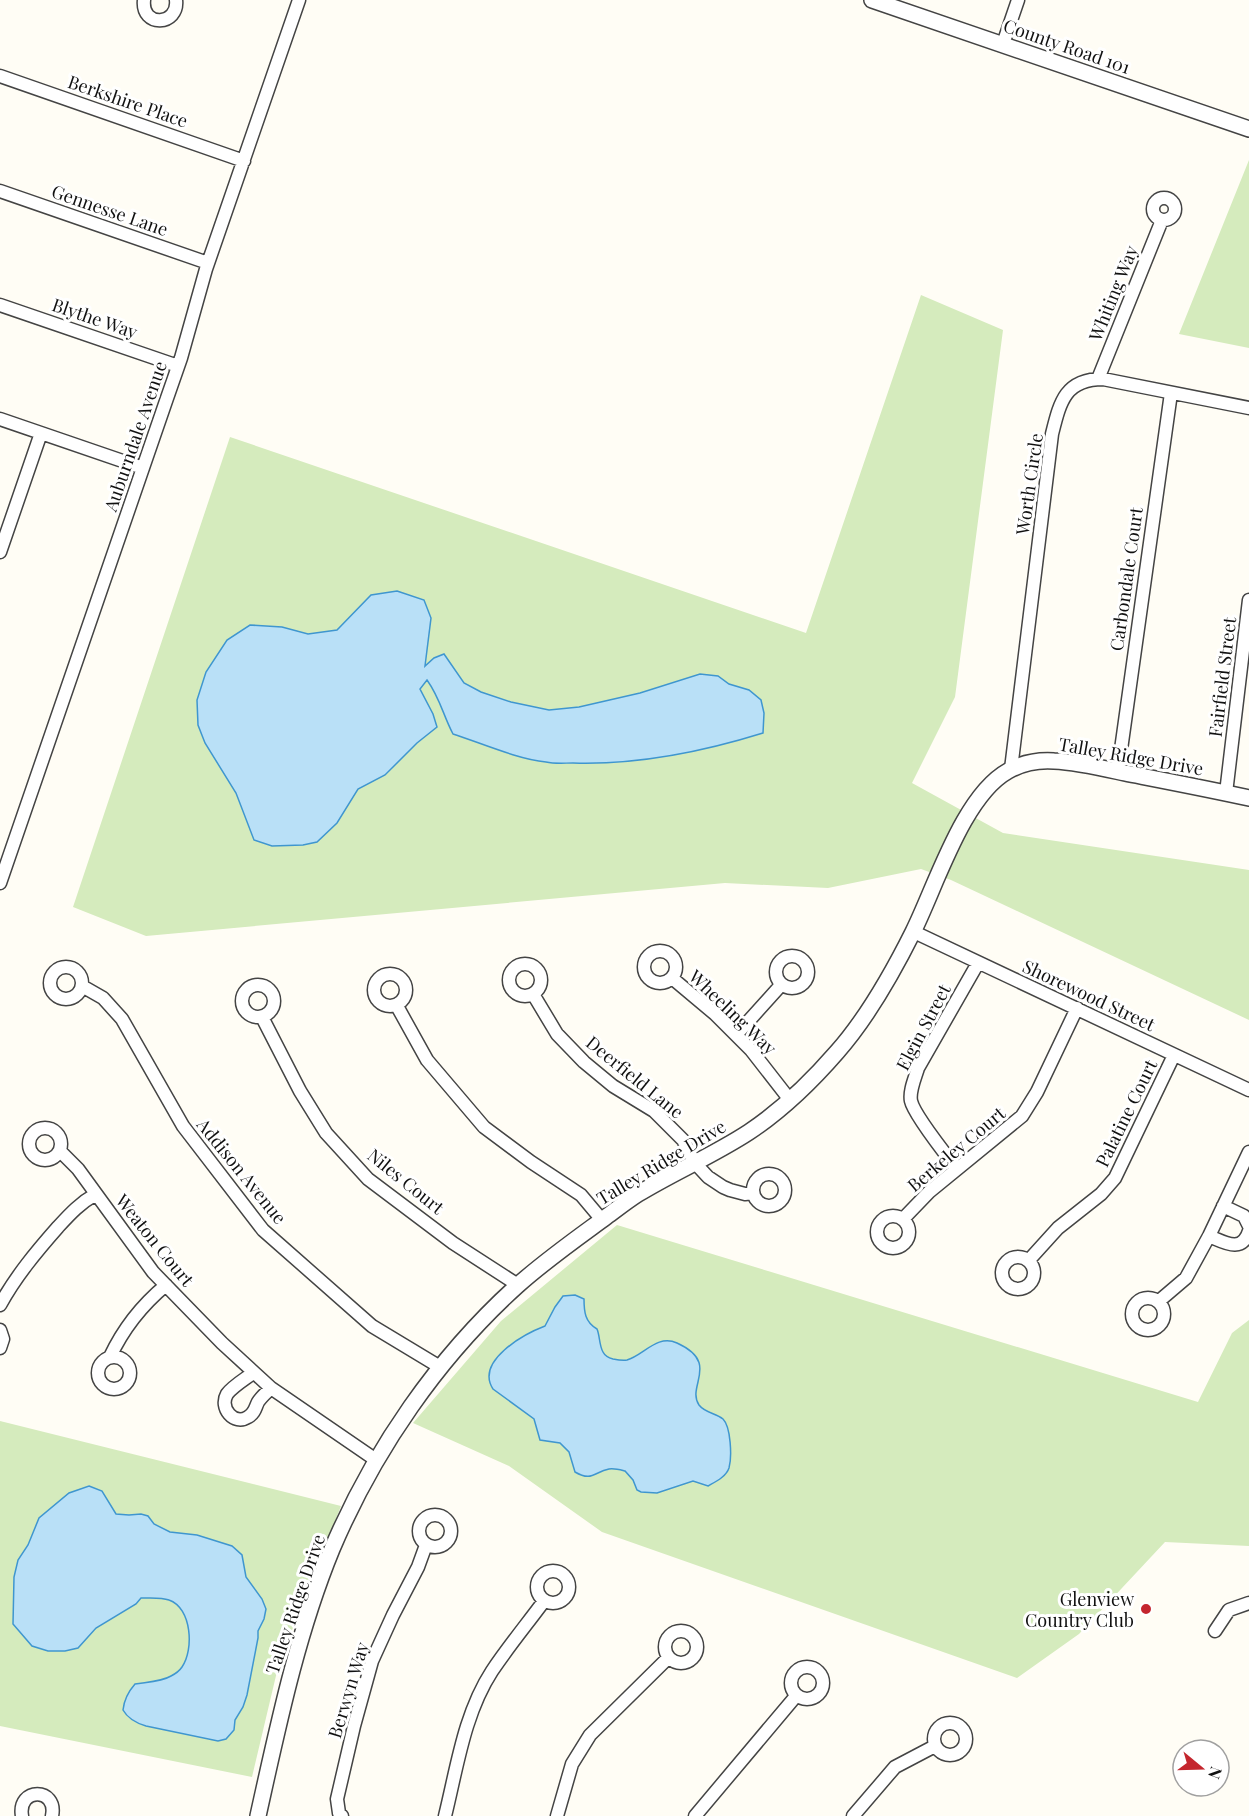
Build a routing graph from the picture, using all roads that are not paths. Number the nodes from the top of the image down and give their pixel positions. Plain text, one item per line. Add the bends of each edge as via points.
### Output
1 (144, 0) edge
2 (176, 0) edge
3 (299, 0) edge
4 (872, 0) edge
5 (1018, 0) edge
6 (1003, 44) junction
7 (0, 76) edge
8 (1249, 129) edge
9 (244, 161) junction
10 (0, 191) edge
11 (1162, 220) dead end
12 (208, 263) junction
13 (0, 304) edge
14 (178, 366) junction
15 (1098, 380) junction
16 (1171, 393) junction
17 (1249, 408) edge
18 (0, 419) edge
19 (41, 433) junction
20 (143, 468) junction
21 (0, 552) edge
22 (1249, 600) edge
23 (1011, 769) junction
24 (1118, 771) junction
25 (1226, 793) junction
26 (1249, 798) edge
27 (0, 883) edge
28 (914, 932) junction
29 (978, 963) junction
30 (672, 978) dead end
31 (782, 985) dead end
32 (82, 986) dead end
33 (533, 994) dead end
34 (397, 1006) dead end
35 (1077, 1008) junction
36 (262, 1017) dead end
37 (736, 1035) junction
38 (1174, 1054) junction
39 (1249, 1090) edge
40 (790, 1100) junction
41 (60, 1151) dead end
42 (1249, 1152) edge
43 (695, 1163) junction
44 (957, 1169) junction
45 (753, 1193) dead end
46 (96, 1194) junction
47 (1223, 1206) junction
48 (903, 1219) dead end
49 (602, 1220) junction
50 (1249, 1226) edge
51 (1249, 1231) edge
52 (1209, 1236) junction
53 (1029, 1260) dead end
54 (166, 1285) junction
55 (518, 1285) junction
56 (1159, 1301) dead end
57 (0, 1305) edge
58 (0, 1330) edge
59 (0, 1348) edge
60 (110, 1357) dead end
61 (440, 1366) junction
62 (253, 1373) junction
63 (271, 1388) junction
64 (376, 1460) junction
65 (426, 1545) dead end
66 (544, 1601) dead end
67 (1249, 1603) edge
68 (1215, 1631) dead end
69 (669, 1658) dead end
70 (796, 1696) dead end
71 (935, 1746) dead end
72 (22, 1816) edge
73 (52, 1816) edge
74 (258, 1816) edge
75 (342, 1816) edge
76 (445, 1816) edge
77 (557, 1816) edge
78 (695, 1816) edge
79 (853, 1816) edge

1 - 2 street via 148,15 162,21 172,15
3 - 9 street, Auburndale Avenue
4 - 6 street, County Road 101
5 - 6 street
6 - 8 street, County Road 101
7 - 9 street, Berkshire Place
9 - 12 street, Auburndale Avenue
10 - 12 street, Gennesse Lane
11 - 15 street, Whiting Way
12 - 14 street, Auburndale Avenue
13 - 14 street, Blythe Way
14 - 20 street, Auburndale Avenue
15 - 16 street
15 - 23 street, Worth Circle via 1077,384 1068,393 1052,434
16 - 17 street
16 - 24 street, Carbondale Court
18 - 19 street
19 - 20 street
19 - 21 street
20 - 27 street, Auburndale Avenue
22 - 25 street, Fairfield Street
23 - 24 street, Talley Ridge Drive via 1033,762 1056,761
23 - 28 street, Talley Ridge Drive via 981,794 971,809
24 - 25 street, Talley Ridge Drive
25 - 26 street, Talley Ridge Drive
28 - 29 street, Shorewood Street
28 - 40 street, Talley Ridge Drive via 877,1000 839,1050
29 - 35 street, Shorewood Street
29 - 44 street, Elgin Street via 918,1068 911,1101
30 - 37 street, Wheeling Way
31 - 37 street
32 - 61 street, Addison Avenue via 103,998 122,1018 183,1126 263,1230 372,1326
33 - 43 street, Deerfield Lane via 557,1034 613,1086 654,1111 683,1140
34 - 49 street via 427,1060 484,1127 581,1195
35 - 38 street, Shorewood Street
35 - 44 street, Berkeley Court via 1022,1116
36 - 55 street, Niles Court via 326,1133 368,1179 453,1243
37 - 40 street, Wheeling Way
38 - 39 street, Shorewood Street
38 - 53 street, Palatine Court via 1115,1178 1058,1228
40 - 43 street, Talley Ridge Drive via 749,1132
41 - 46 street, Weaton Court
42 - 47 street
43 - 45 street, Deerfield Lane via 723,1187
43 - 49 street, Talley Ridge Drive via 636,1195
44 - 48 street, Berkeley Court
46 - 54 street, Weaton Court
46 - 57 street via 82,1202 40,1247
47 - 50 street via 1244,1216
47 - 52 street
49 - 55 street, Talley Ridge Drive
51 - 52 street via 1237,1245
52 - 56 street via 1186,1278
54 - 60 street via 129,1324
54 - 62 street, Weaton Court
55 - 61 street, Talley Ridge Drive
58 - 59 street
61 - 64 street, Talley Ridge Drive
62 - 63 street, Weaton Court
62 - 63 street via 226,1396 224,1403 230,1416 251,1416 258,1401
63 - 64 street, Weaton Court
64 - 74 street, Talley Ridge Drive via 333,1548 313,1602 288,1685
65 - 75 street, Berwyn Way via 372,1661 337,1799
66 - 76 street via 491,1672 478,1697
67 - 68 street via 1229,1610
69 - 77 street via 591,1735 572,1764
70 - 78 street
71 - 79 street via 895,1767
72 - 73 street via 22,1804 34,1794 44,1795 52,1803

